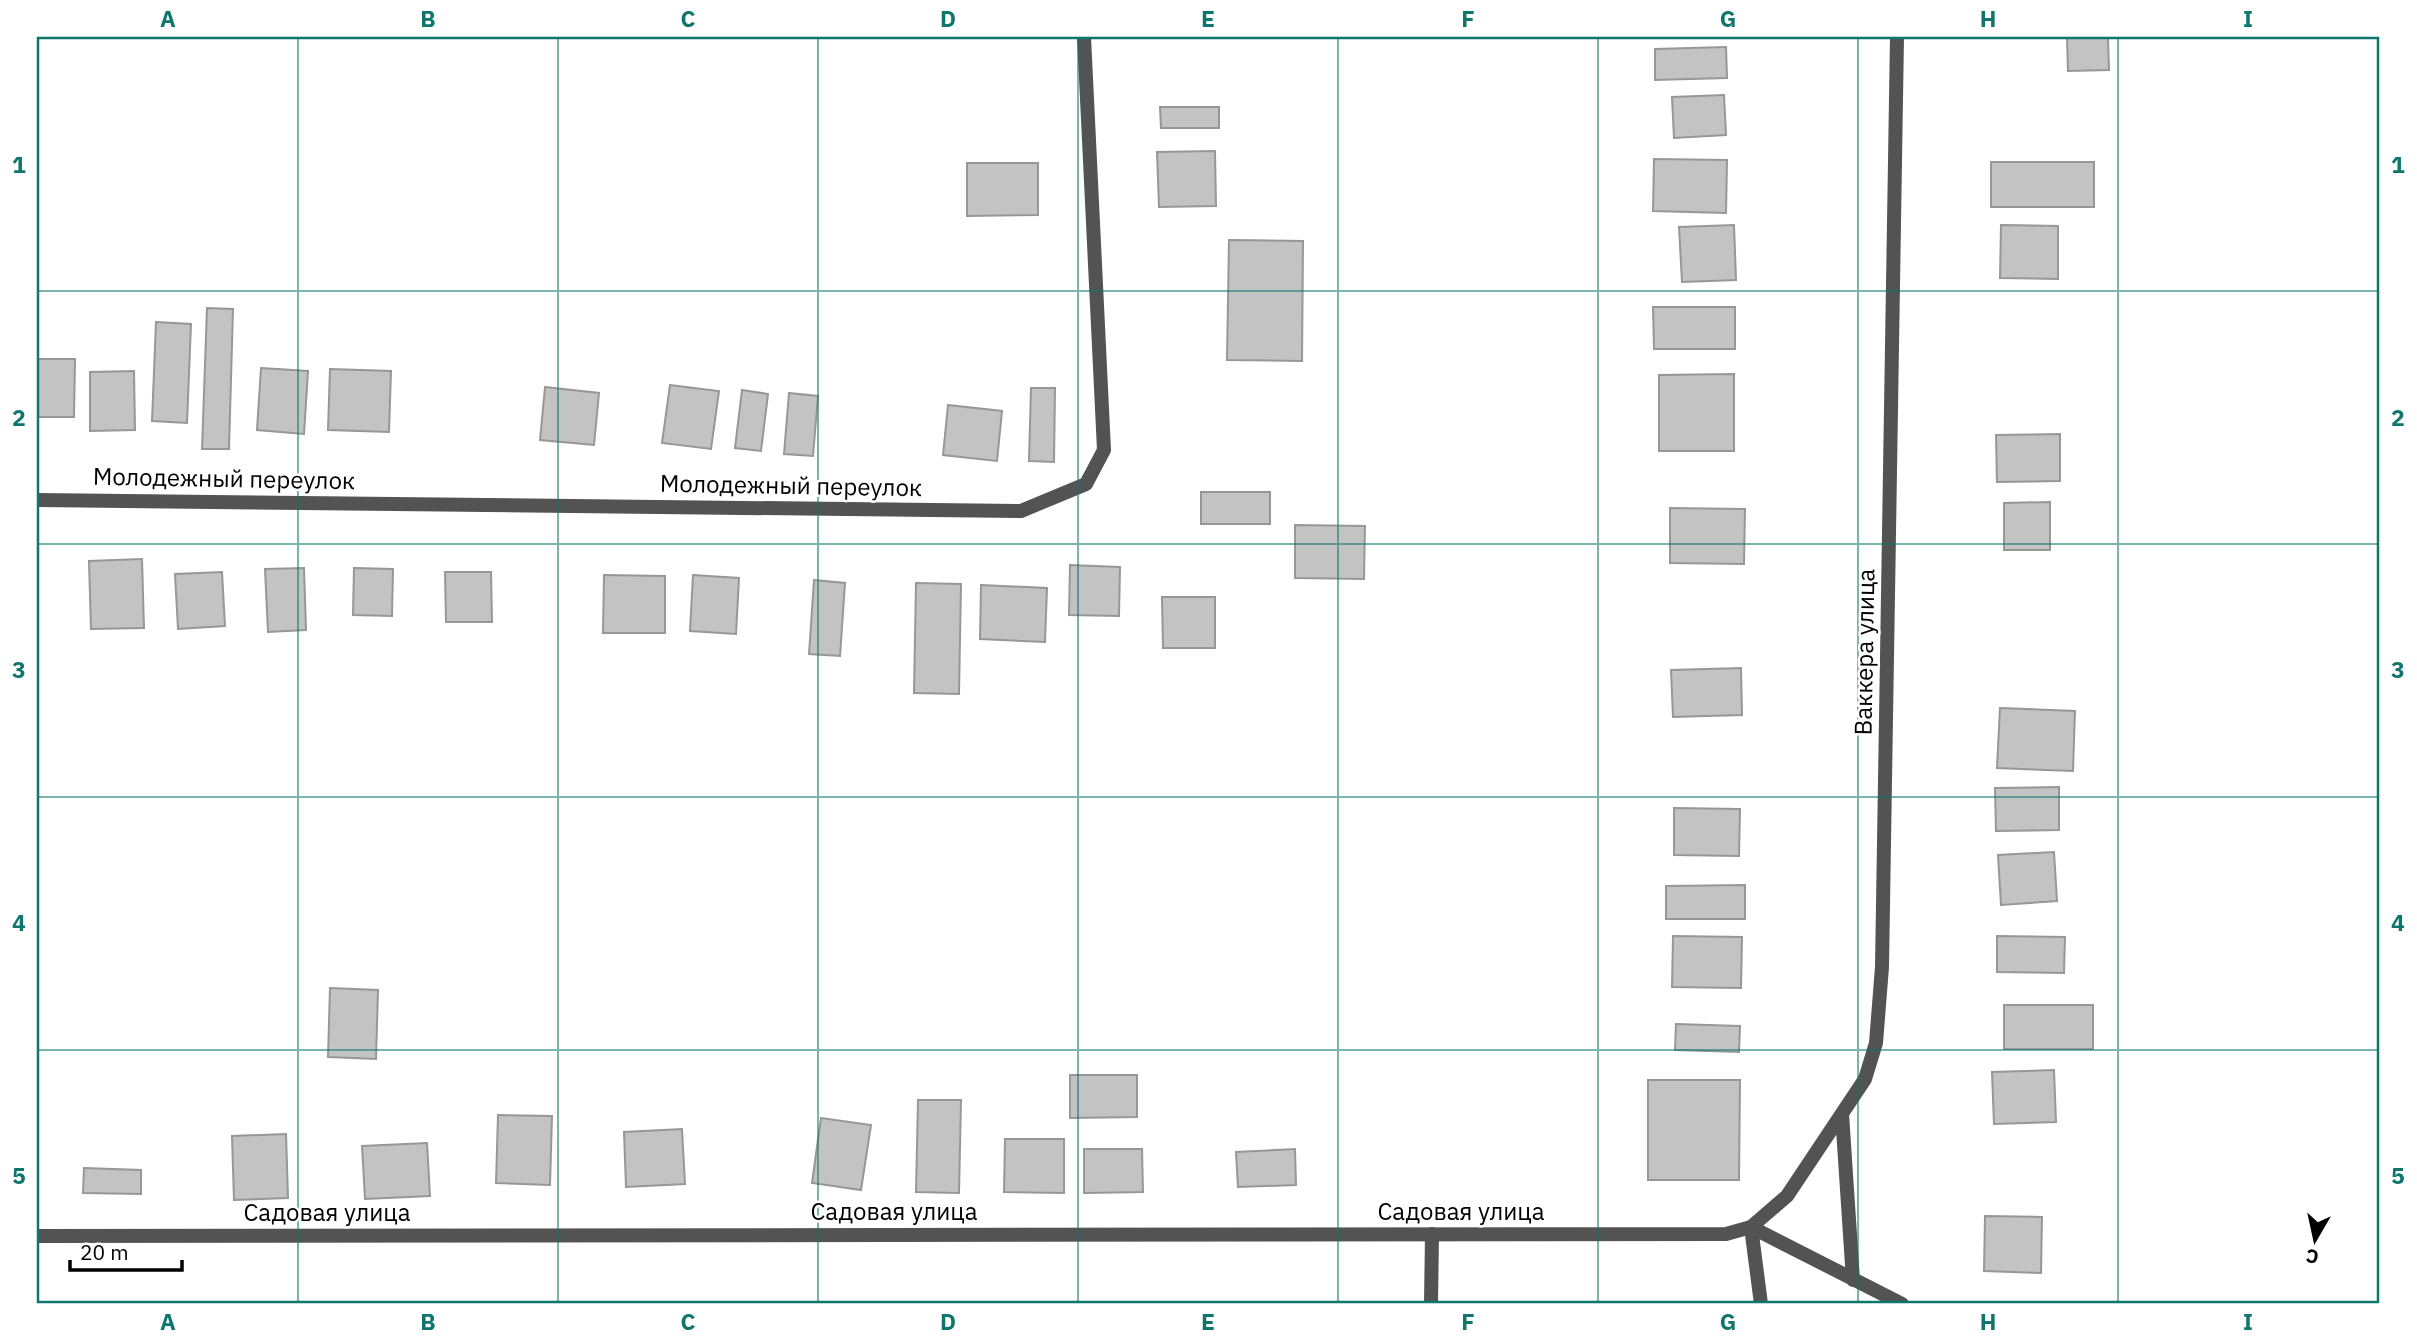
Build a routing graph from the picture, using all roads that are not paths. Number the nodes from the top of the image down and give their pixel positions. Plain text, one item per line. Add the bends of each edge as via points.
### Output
1 (1084, 37) edge
2 (1897, 37) edge
3 (37, 500) edge
4 (1842, 1114) junction
5 (1751, 1227) junction
6 (1432, 1234) junction
7 (37, 1236) edge
8 (1853, 1280) junction
9 (1431, 1304) edge
10 (1761, 1304) edge
11 (1902, 1304) edge

1 - 3 street, Молодежный переулок via 1104,450 1086,484 1021,511
2 - 4 street, Ваккера улица via 1882,967 1876,1043 1866,1079
4 - 5 street, Ваккера улица via 1787,1196
4 - 8 street
5 - 6 street, Садовая улица via 1726,1234
5 - 8 street
5 - 10 street
6 - 7 street, Садовая улица
6 - 9 street
8 - 11 street

